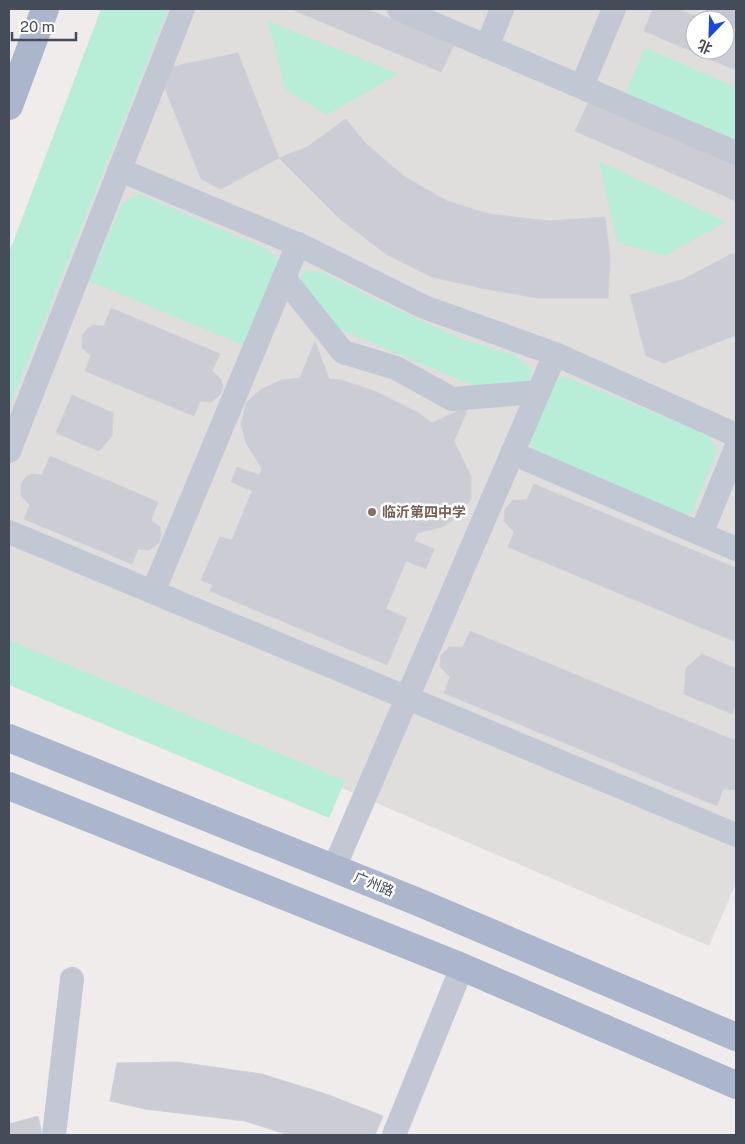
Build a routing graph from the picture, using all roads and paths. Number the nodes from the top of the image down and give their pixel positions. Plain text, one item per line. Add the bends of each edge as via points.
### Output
1 (45, 9) edge
2 (184, 9) edge
3 (398, 9) edge
4 (502, 9) edge
5 (614, 9) edge
6 (718, 9) edge
7 (736, 17) edge
8 (487, 47) junction
9 (582, 86) junction
10 (9, 106) edge
11 (736, 153) edge
12 (120, 170) junction
13 (298, 244) junction
14 (284, 278) junction
15 (555, 354) junction
16 (539, 392) junction
17 (736, 435) edge
18 (736, 448) edge
19 (9, 450) edge
20 (512, 453) junction
21 (9, 532) edge
22 (701, 534) junction
23 (736, 549) edge
24 (153, 592) junction
25 (408, 698) junction
26 (9, 738) edge
27 (9, 786) edge
28 (736, 835) edge
29 (334, 868) junction
30 (462, 967) junction
31 (72, 979) dead end
32 (736, 1037) edge
33 (736, 1085) edge
34 (54, 1135) edge
35 (394, 1135) edge

1 - 10 main road
2 - 12 street
3 - 8 street
4 - 8 street
5 - 9 street
6 - 7 street
8 - 9 street
9 - 11 street
12 - 13 street
12 - 19 street
13 - 14 street
13 - 15 street via 424,307
14 - 16 street via 343,352 396,368 452,399
14 - 24 street
15 - 16 street
15 - 17 street
16 - 20 street
18 - 22 street
20 - 22 street
20 - 25 street
21 - 24 street
22 - 23 street
24 - 25 street
25 - 28 street
25 - 29 street
26 - 29 main road, 广州路
27 - 30 main road
29 - 32 main road, 广州路
30 - 33 main road
30 - 35 street
31 - 34 street

